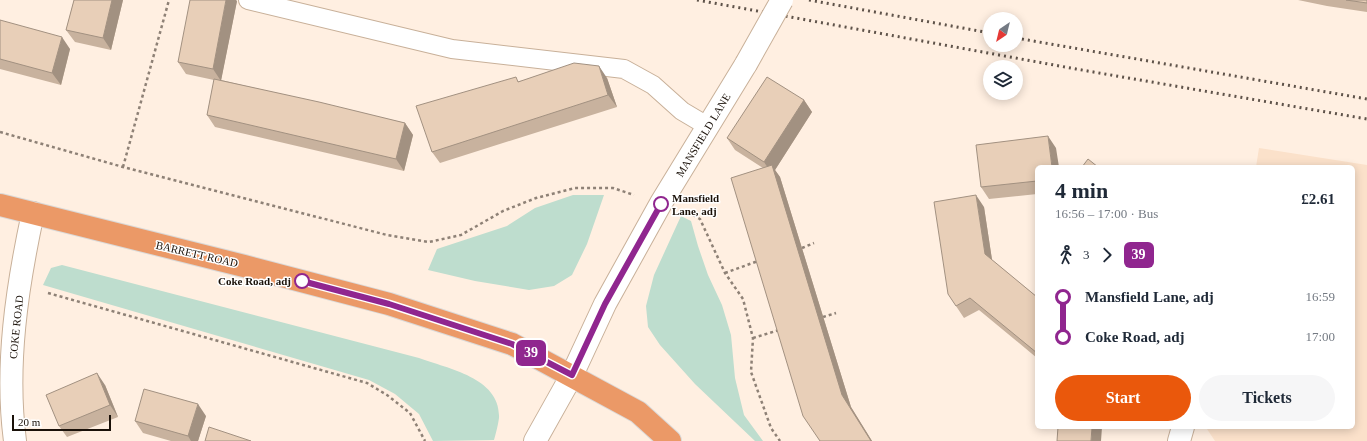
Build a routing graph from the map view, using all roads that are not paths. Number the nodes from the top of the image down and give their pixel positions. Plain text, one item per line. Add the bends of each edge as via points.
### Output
1 (248, 0) edge
2 (782, 0) edge
3 (709, 127) junction
4 (0, 205) edge
5 (33, 213) junction
6 (572, 375) junction
7 (1182, 429) edge
8 (15, 441) edge
9 (535, 441) edge
10 (670, 441) edge
11 (1179, 441) edge

1 - 3 lane via 452,49 624,69 654,85 682,111
2 - 3 street, MANSFIELD LANE, bridge
3 - 6 street, MANSFIELD LANE via 661,204 605,304
4 - 5 highway, BARRETT ROAD
5 - 6 highway, BARRETT ROAD via 389,304 512,344
5 - 8 street, COKE ROAD via 25,250 14,334 11,411
6 - 9 street, MANSFIELD LANE
6 - 10 highway, BARRETT ROAD via 638,412
7 - 11 street

